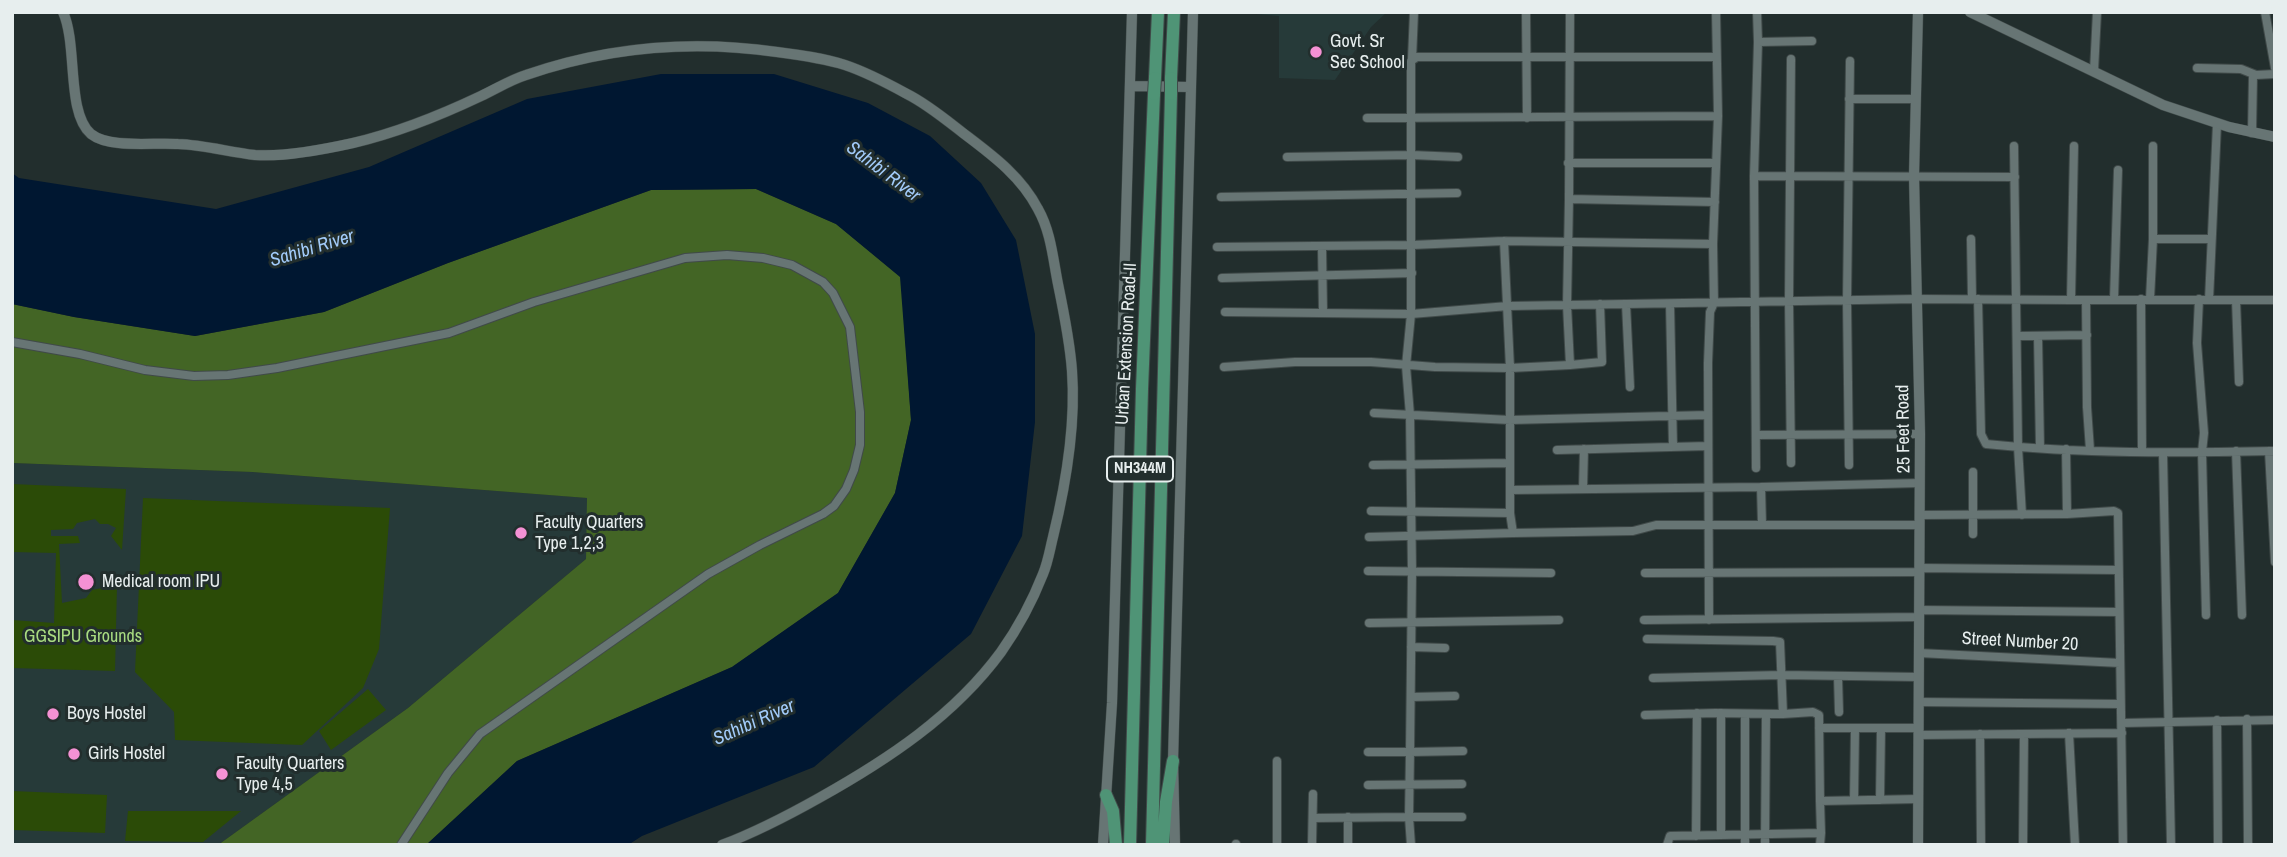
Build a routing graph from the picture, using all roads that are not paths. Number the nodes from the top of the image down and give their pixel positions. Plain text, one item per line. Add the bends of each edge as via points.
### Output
1 (63, 12) edge
2 (1132, 12) edge
3 (1158, 12) edge
4 (1174, 12) edge
5 (1193, 12) edge
6 (1414, 12) edge
7 (1526, 12) edge
8 (1570, 12) edge
9 (1716, 12) edge
10 (1757, 12) edge
11 (1918, 12) edge
12 (1970, 12) edge
13 (2097, 12) edge
14 (2265, 12) edge
15 (1812, 41) dead end
16 (1758, 42) junction
17 (1716, 57) junction
18 (1526, 58) junction
19 (1570, 58) junction
20 (1791, 59) dead end
21 (1412, 60) junction
22 (1850, 61) dead end
23 (2197, 68) dead end
24 (2275, 68) edge
25 (2094, 71) junction
26 (2275, 74) edge
27 (2253, 75) junction
28 (1130, 86) junction
29 (1190, 87) junction
30 (1849, 99) junction
31 (1916, 99) junction
32 (1718, 116) junction
33 (1412, 117) junction
34 (1367, 118) dead end
35 (1527, 118) junction
36 (1569, 118) junction
37 (2217, 124) junction
38 (2252, 132) junction
39 (2275, 137) edge
40 (2153, 145) dead end
41 (2014, 146) dead end
42 (2074, 146) dead end
43 (1412, 155) junction
44 (1287, 157) dead end
45 (1458, 157) dead end
46 (1569, 163) junction
47 (1716, 163) junction
48 (2118, 170) dead end
49 (1754, 176) junction
50 (1914, 176) junction
51 (1848, 177) junction
52 (2015, 177) junction
53 (1789, 178) junction
54 (1457, 193) dead end
55 (1412, 195) junction
56 (1221, 197) dead end
57 (1569, 199) junction
58 (1715, 202) junction
59 (1971, 239) dead end
60 (2153, 239) junction
61 (2211, 239) junction
62 (1504, 241) junction
63 (1568, 243) junction
64 (1713, 244) junction
65 (1412, 246) junction
66 (1217, 247) dead end
67 (1322, 247) junction
68 (1412, 273) junction
69 (1322, 275) junction
70 (1222, 278) dead end
71 (1916, 299) junction
72 (1975, 299) junction
73 (2017, 299) junction
74 (2114, 299) junction
75 (2146, 299) junction
76 (2199, 299) junction
77 (2071, 300) junction
78 (2086, 300) junction
79 (2209, 300) junction
80 (2236, 300) junction
81 (2275, 300) edge
82 (1789, 301) junction
83 (1847, 301) junction
84 (1754, 302) junction
85 (1714, 303) junction
86 (1600, 304) junction
87 (1626, 304) junction
88 (1670, 304) junction
89 (1567, 305) junction
90 (1508, 306) junction
91 (1225, 312) dead end
92 (1323, 313) junction
93 (1411, 313) junction
94 (2087, 335) junction
95 (2018, 336) junction
96 (2038, 336) junction
97 (12, 342) edge
98 (1570, 365) junction
99 (1406, 366) junction
100 (1224, 367) dead end
101 (1510, 368) junction
102 (2239, 382) dead end
103 (1630, 387) dead end
104 (1374, 413) dead end
105 (1410, 415) junction
106 (1708, 415) junction
107 (1673, 416) junction
108 (1510, 419) junction
109 (1849, 433) junction
110 (1791, 434) junction
111 (1920, 434) junction
112 (1756, 435) junction
113 (1708, 446) junction
114 (1673, 447) junction
115 (2018, 447) junction
116 (2040, 448) junction
117 (1584, 449) junction
118 (2066, 449) junction
119 (1557, 450) dead end
120 (2090, 450) junction
121 (2272, 451) edge
122 (2142, 452) junction
123 (2202, 452) junction
124 (2236, 452) junction
125 (2162, 453) junction
126 (1510, 463) junction
127 (1791, 463) dead end
128 (1410, 464) junction
129 (1373, 465) dead end
130 (1849, 466) dead end
131 (1756, 468) dead end
132 (1973, 472) dead end
133 (1920, 482) junction
134 (1761, 487) junction
135 (1709, 488) junction
136 (1510, 489) junction
137 (1583, 489) junction
138 (2273, 495) edge
139 (1371, 511) dead end
140 (1411, 512) junction
141 (1510, 513) junction
142 (2067, 514) junction
143 (1973, 515) junction
144 (2022, 515) junction
145 (1920, 520) junction
146 (1762, 525) junction
147 (1708, 526) junction
148 (1513, 533) junction
149 (1973, 534) dead end
150 (2274, 534) edge
151 (1412, 536) junction
152 (1369, 537) dead end
153 (2275, 562) edge
154 (1920, 570) junction
155 (2118, 570) junction
156 (1368, 572) dead end
157 (1412, 572) junction
158 (1552, 573) dead end
159 (1645, 573) dead end
160 (1708, 573) junction
161 (2119, 612) junction
162 (1919, 614) junction
163 (2206, 615) dead end
164 (2242, 615) dead end
165 (1559, 620) dead end
166 (1644, 620) dead end
167 (1709, 620) junction
168 (1411, 623) junction
169 (1369, 624) dead end
170 (1647, 639) dead end
171 (1411, 647) junction
172 (1445, 648) dead end
173 (1919, 653) junction
174 (2120, 663) junction
175 (1782, 676) junction
176 (1838, 677) junction
177 (1919, 677) junction
178 (1653, 678) dead end
179 (1455, 696) dead end
180 (1410, 697) junction
181 (1919, 702) junction
182 (2120, 704) junction
183 (1839, 712) dead end
184 (1697, 713) junction
185 (1721, 713) junction
186 (1745, 714) junction
187 (1766, 714) junction
188 (1783, 714) junction
189 (1645, 715) dead end
190 (2247, 719) junction
191 (2217, 720) junction
192 (2275, 720) edge
193 (2167, 721) junction
194 (2122, 723) junction
195 (1819, 728) junction
196 (1855, 728) junction
197 (1881, 728) junction
198 (1919, 732) junction
199 (2069, 733) junction
200 (2122, 733) junction
201 (1980, 734) junction
202 (2024, 734) junction
203 (1463, 751) dead end
204 (1368, 752) dead end
205 (1410, 752) junction
206 (1173, 761) junction
207 (1277, 761) dead end
208 (1462, 784) dead end
209 (1368, 785) dead end
210 (1409, 785) junction
211 (1313, 794) dead end
212 (1106, 795) junction
213 (1918, 799) junction
214 (1854, 800) junction
215 (1880, 800) junction
216 (1820, 801) junction
217 (1348, 817) junction
218 (1409, 817) junction
219 (1462, 817) dead end
220 (1314, 818) junction
221 (1796, 833) junction
222 (1821, 833) junction
223 (1745, 834) junction
224 (1765, 834) junction
225 (1718, 838) edge
226 (1695, 839) edge
227 (401, 845) edge
228 (722, 845) edge
229 (1102, 845) edge
230 (1116, 845) edge
231 (1130, 845) edge
232 (1152, 845) edge
233 (1163, 845) edge
234 (1175, 845) edge
235 (1277, 845) edge
236 (1312, 845) edge
237 (1348, 845) edge
238 (1410, 845) edge
239 (1667, 845) edge
240 (1745, 845) edge
241 (1765, 845) edge
242 (1796, 845) edge
243 (1820, 845) edge
244 (1918, 845) edge
245 (1981, 845) edge
246 (2024, 845) edge
247 (2075, 845) edge
248 (2123, 845) edge
249 (2171, 845) edge
250 (2218, 845) edge
251 (2248, 845) edge

1 - 228 street via 71,39 79,116 92,134 109,141 279,155 373,138 565,63 641,48 738,47 833,62 880,80 941,116 1023,186 1048,231 1072,373 1069,449 1059,514 1045,570 1028,610 972,685 891,756 760,830
2 - 28 street
3 - 231 highway, Urban Extension Road-II / NH344M, bridge
4 - 232 highway, Urban Extension Road-II / NH344M, bridge
5 - 29 street
6 - 21 street
7 - 18 street
8 - 19 street
9 - 17 street
10 - 16 street
11 - 31 street, 25 Feet Road
12 - 25 street
13 - 25 street
14 - 24 street
15 - 16 street
16 - 49 street
17 - 19 street
17 - 32 street
18 - 19 street
18 - 21 street
18 - 35 street
19 - 36 street
20 - 53 street
21 - 33 street
22 - 30 street
23 - 27 street via 2241,69
25 - 37 street via 2163,105
26 - 27 street
27 - 38 street
28 - 29 street
28 - 212 street
29 - 206 street
30 - 31 street
30 - 51 street
31 - 50 street, 25 Feet Road
32 - 36 street
32 - 47 street
33 - 34 street
33 - 35 street
33 - 43 street
35 - 36 street
36 - 46 street
37 - 38 street
37 - 61 street
38 - 39 street
40 - 60 street
41 - 52 street
42 - 77 street
43 - 44 street
43 - 45 street
43 - 55 street
46 - 47 street
46 - 57 street
47 - 58 street
48 - 74 street
49 - 53 street
49 - 84 street
50 - 51 street
50 - 52 street
50 - 71 street, 25 Feet Road
51 - 53 street
51 - 83 street
52 - 73 street
53 - 82 street
54 - 55 street
55 - 56 street
55 - 65 street
57 - 58 street
57 - 63 street
58 - 64 street
59 - 72 street
60 - 61 street
60 - 75 street
61 - 79 street
62 - 63 street
62 - 65 street
62 - 90 street
63 - 64 street
63 - 89 street
64 - 85 street
65 - 67 street
65 - 68 street
66 - 67 street
67 - 69 street
68 - 69 street
68 - 93 street
69 - 70 street
69 - 92 street
71 - 72 street
71 - 83 street
71 - 111 street, 25 Feet Road
72 - 73 street
72 - 115 street via 1981,434 1986,444
73 - 77 street
73 - 95 street
74 - 75 street
74 - 78 street
75 - 76 street
75 - 122 street
76 - 79 street
76 - 123 street
77 - 78 street
78 - 94 street
79 - 80 street
80 - 81 street
80 - 102 street
82 - 83 street
82 - 84 street
82 - 110 street
83 - 109 street
84 - 85 street
84 - 112 street
85 - 88 street
85 - 106 street via 1710,312
86 - 87 street
86 - 89 street
86 - 98 street via 1602,362
87 - 88 street
87 - 103 street
88 - 107 street
89 - 90 street
89 - 98 street
90 - 93 street
90 - 101 street
91 - 92 street
92 - 93 street
93 - 99 street
94 - 96 street
94 - 120 street
95 - 96 street
95 - 115 street
96 - 116 street
97 - 227 street via 145,370 228,375 449,332 685,258 764,257 792,265 834,293 850,327 860,445 846,489 834,506 708,574 480,734
98 - 101 street
99 - 100 street via 1295,362
99 - 101 street
99 - 105 street
101 - 108 street
104 - 105 street
105 - 108 street
105 - 128 street
106 - 107 street
106 - 113 street
107 - 108 street
107 - 114 street
108 - 126 street
109 - 110 street
109 - 111 street
109 - 130 street
110 - 112 street
110 - 127 street
111 - 133 street, 25 Feet Road
112 - 131 street
113 - 114 street
113 - 135 street
114 - 117 street
115 - 116 street
115 - 144 street
116 - 118 street
117 - 119 street
117 - 137 street
118 - 120 street
118 - 142 street
120 - 122 street
121 - 124 street
121 - 138 street
122 - 125 street
123 - 124 street
123 - 125 street
123 - 163 street
124 - 164 street
125 - 193 street
126 - 128 street
126 - 136 street
128 - 129 street
128 - 140 street
132 - 143 street
133 - 134 street
133 - 145 street, 25 Feet Road
134 - 135 street
134 - 146 street
135 - 137 street
135 - 147 street
136 - 137 street
136 - 141 street
138 - 150 street
139 - 140 street
140 - 141 street
140 - 151 street
141 - 148 street
142 - 144 street
142 - 155 street via 2118,513
143 - 144 street
143 - 145 street
143 - 149 street
145 - 146 street
145 - 154 street, 25 Feet Road
146 - 147 street
147 - 148 street via 1656,524 1633,531
147 - 160 street
148 - 151 street
150 - 153 street
151 - 152 street
151 - 157 street
154 - 155 street
154 - 160 street
154 - 162 street, 25 Feet Road
155 - 161 street
156 - 157 street
157 - 158 street
157 - 168 street
159 - 160 street
160 - 167 street
161 - 162 street
161 - 174 street
162 - 167 street
162 - 173 street, 25 Feet Road
165 - 168 street
166 - 167 street
168 - 169 street
168 - 171 street
170 - 175 street via 1777,641
171 - 172 street
171 - 180 street
173 - 174 street, Street Number 20
173 - 177 street, 25 Feet Road
174 - 182 street
175 - 176 street
175 - 178 street
175 - 188 street
176 - 177 street
176 - 183 street
177 - 181 street, 25 Feet Road
179 - 180 street
180 - 205 street
181 - 182 street
181 - 198 street, 25 Feet Road
182 - 194 street
184 - 185 street
184 - 189 street
184 - 226 street
185 - 186 street
185 - 225 street
186 - 187 street
186 - 223 street
187 - 188 street
187 - 224 street
188 - 195 street via 1817,713
190 - 191 street
190 - 192 street
190 - 251 street
191 - 193 street
191 - 250 street
193 - 194 street
193 - 249 street
194 - 200 street
195 - 196 street
195 - 216 street
196 - 197 street
196 - 214 street
197 - 198 street
197 - 215 street
198 - 201 street
198 - 213 street, 25 Feet Road
199 - 200 street
199 - 202 street
199 - 247 street
200 - 248 street
201 - 202 street
201 - 245 street
202 - 246 street
203 - 205 street
204 - 205 street
205 - 210 street
206 - 233 highway
206 - 234 street
207 - 235 street
208 - 210 street
209 - 210 street
210 - 218 street
211 - 220 street
212 - 229 street
212 - 230 highway via 1113,811
213 - 215 street
213 - 244 street, 25 Feet Road
214 - 215 street
214 - 216 street
216 - 222 street
217 - 218 street
217 - 220 street
217 - 237 street
218 - 219 street
218 - 238 street
220 - 236 street
221 - 222 street
221 - 224 street
221 - 242 street
222 - 243 street
223 - 224 street
223 - 225 street
223 - 240 street
224 - 241 street
225 - 226 street
226 - 239 street via 1670,836

